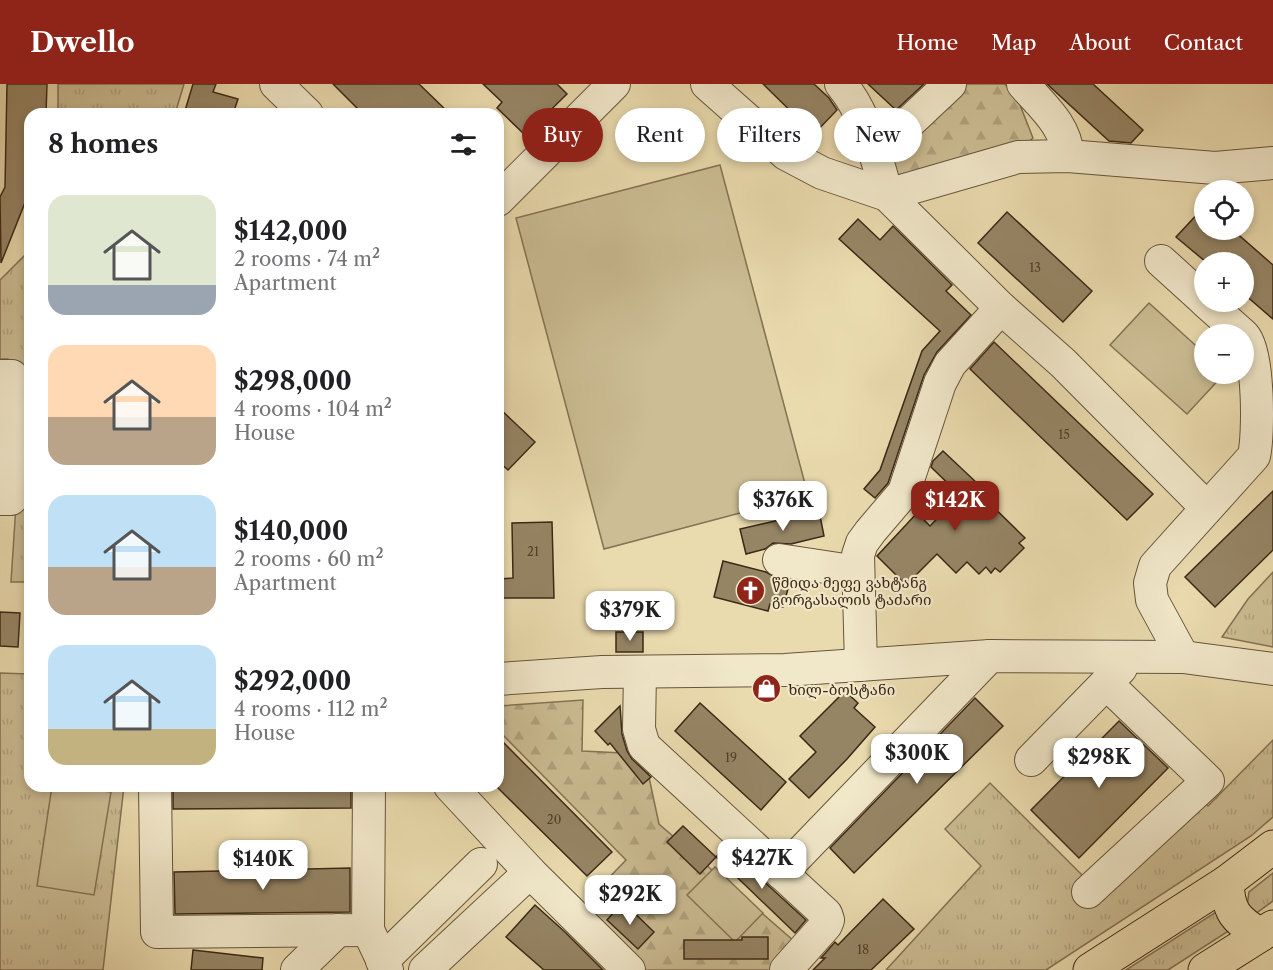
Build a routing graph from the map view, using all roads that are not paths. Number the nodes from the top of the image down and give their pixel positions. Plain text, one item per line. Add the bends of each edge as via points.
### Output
1 (276, 84) edge
2 (614, 84) edge
3 (707, 84) edge
4 (841, 84) edge
5 (950, 84) edge
6 (1023, 84) edge
7 (301, 108) edge
8 (857, 108) edge
9 (922, 110) edge
10 (1068, 156) junction
11 (877, 162) edge
12 (1273, 163) edge
13 (504, 194) edge
14 (887, 195) junction
15 (1161, 261) dead end
16 (1194, 291) edge
17 (1001, 308) junction
18 (1217, 312) edge
19 (1231, 324) edge
20 (1254, 364) edge
21 (0, 376) edge
22 (0, 499) edge
23 (1207, 508) junction
24 (779, 560) dead end
25 (858, 572) junction
26 (990, 656) junction
27 (1132, 656) junction
28 (1183, 657) junction
29 (861, 665) junction
30 (1273, 669) edge
31 (640, 672) junction
32 (504, 679) edge
33 (1106, 683) junction
34 (1030, 760) dead end
35 (155, 792) edge
36 (368, 792) edge
37 (456, 792) edge
38 (1273, 847) edge
39 (481, 864) dead end
40 (530, 872) junction
41 (781, 873) junction
42 (1227, 882) junction
43 (1088, 892) dead end
44 (353, 930) junction
45 (1267, 931) edge
46 (384, 966) edge
47 (297, 970) edge
48 (425, 970) edge
49 (629, 970) edge
50 (786, 970) edge
51 (1090, 970) edge
52 (1205, 970) edge

1 - 7 street
2 - 13 street
3 - 14 street via 786,154 822,173
4 - 8 street
5 - 9 street
6 - 10 street via 1059,125
10 - 12 street via 1215,168
10 - 14 street via 1017,157
11 - 14 street
14 - 17 street
15 - 16 street
17 - 23 street via 1063,363
17 - 25 street via 950,364 904,492 862,543
18 - 19 street
20 - 23 street via 1254,456
21 - 22 street via 12,376 11,499
23 - 28 street via 1155,566 1150,583 1152,600
24 - 25 street
25 - 29 street
26 - 27 street
26 - 29 street
26 - 41 street
27 - 28 street
27 - 33 street
28 - 30 street
29 - 31 street
31 - 32 street
31 - 41 street via 639,729 644,746
33 - 34 street
33 - 43 street via 1208,781
35 - 44 street via 157,932
36 - 44 street
37 - 40 street
38 - 42 main road
39 - 46 street
40 - 48 street
40 - 49 street
41 - 50 street via 828,920
42 - 45 main road via 1233,914 1242,924
42 - 51 main road
44 - 46 street
44 - 47 street
45 - 52 main road

